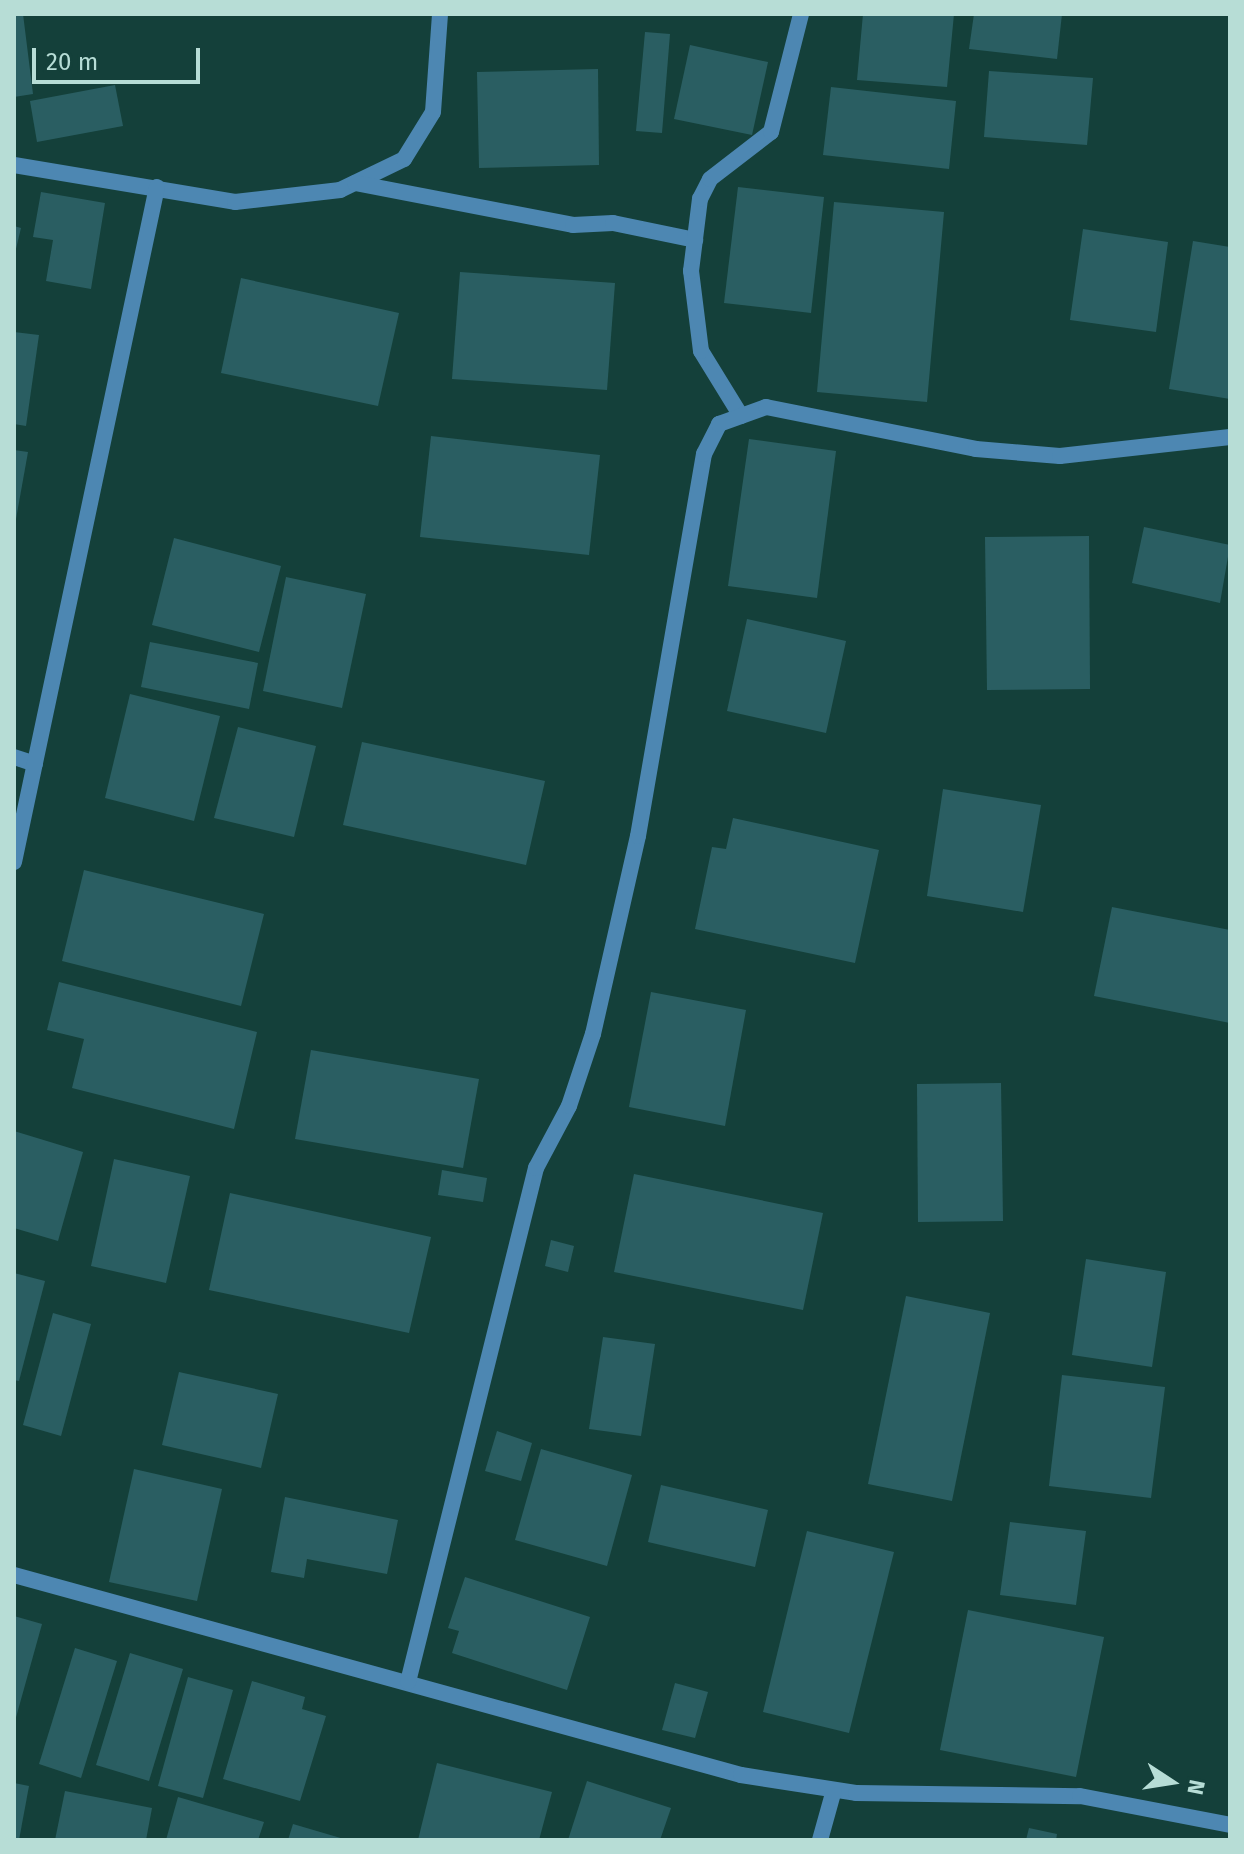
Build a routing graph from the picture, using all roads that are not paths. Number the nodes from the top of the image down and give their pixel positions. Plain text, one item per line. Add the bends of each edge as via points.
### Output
1 (440, 14) edge
2 (801, 14) edge
3 (14, 165) edge
4 (355, 183) junction
5 (157, 187) junction
6 (695, 240) junction
7 (741, 416) junction
8 (1230, 437) edge
9 (14, 757) edge
10 (35, 764) junction
11 (14, 862) edge
12 (14, 1575) edge
13 (408, 1682) junction
14 (834, 1790) junction
15 (1230, 1825) edge
16 (820, 1840) edge

1 - 4 street via 433,112 404,159
2 - 6 street via 771,132 710,179
3 - 5 street
4 - 5 street via 235,202
4 - 6 street via 573,225 613,223
5 - 10 street
6 - 7 street via 701,351
7 - 8 street via 766,407 976,449 1060,456
7 - 13 street via 719,424 704,454 638,836 593,1034 569,1106 536,1168
9 - 10 street
10 - 11 street
12 - 13 street
13 - 14 street via 741,1775
14 - 15 street via 1080,1796
14 - 16 street

